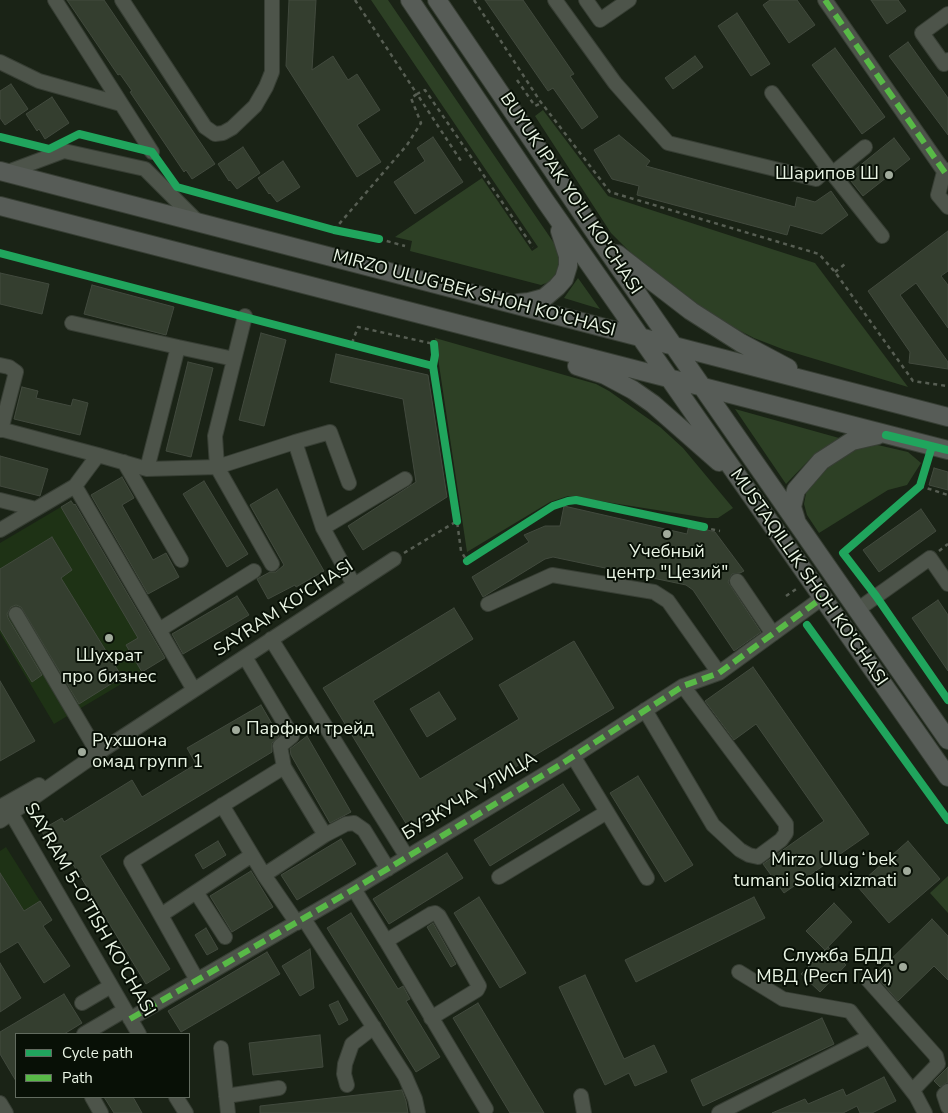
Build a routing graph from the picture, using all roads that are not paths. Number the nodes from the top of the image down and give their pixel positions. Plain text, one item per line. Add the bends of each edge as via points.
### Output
1 (55, 0) edge
2 (122, 0) edge
3 (272, 0) edge
4 (410, 0) edge
5 (437, 0) edge
6 (555, 0) edge
7 (586, 0) edge
8 (824, 0) edge
9 (620, 3) edge
10 (948, 14) edge
11 (948, 60) edge
12 (0, 62) edge
13 (772, 93) dead end
14 (121, 104) junction
15 (865, 147) dead end
16 (152, 152) dead end
17 (830, 171) junction
18 (3, 172) edge
19 (947, 173) edge
20 (943, 194) edge
21 (546, 202) junction
22 (0, 206) edge
23 (948, 207) edge
24 (199, 223) junction
25 (882, 236) dead end
26 (600, 240) junction
27 (349, 296) junction
28 (508, 303) junction
29 (245, 316) dead end
30 (72, 323) dead end
31 (640, 337) junction
32 (674, 346) junction
33 (178, 347) junction
34 (234, 359) junction
35 (0, 365) edge
36 (669, 379) junction
37 (815, 382) junction
38 (702, 387) junction
39 (948, 416) edge
40 (0, 429) edge
41 (886, 434) junction
42 (295, 442) junction
43 (940, 448) edge
44 (98, 455) junction
45 (124, 462) junction
46 (217, 467) junction
47 (147, 469) junction
48 (405, 479) dead end
49 (741, 481) junction
50 (349, 483) dead end
51 (75, 486) junction
52 (0, 500) edge
53 (36, 509) junction
54 (797, 523) junction
55 (323, 528) junction
56 (0, 530) edge
57 (394, 559) road end
58 (181, 560) dead end
59 (272, 564) dead end
60 (254, 571) dead end
61 (738, 580) dead end
62 (948, 584) edge
63 (354, 585) junction
64 (822, 598) junction
65 (488, 604) dead end
66 (857, 610) junction
67 (16, 614) dead end
68 (160, 630) junction
69 (774, 634) junction
70 (271, 639) junction
71 (245, 657) junction
72 (719, 673) junction
73 (683, 686) junction
74 (194, 690) junction
75 (645, 710) junction
76 (948, 740) edge
77 (98, 753) junction
78 (573, 756) junction
79 (284, 767) junction
80 (948, 777) edge
81 (222, 805) junction
82 (4, 811) edge
83 (607, 812) junction
84 (325, 835) junction
85 (252, 855) junction
86 (407, 857) junction
87 (388, 869) junction
88 (264, 875) junction
89 (499, 878) dead end
90 (647, 878) dead end
91 (354, 889) junction
92 (196, 892) junction
93 (160, 915) junction
94 (300, 921) junction
95 (226, 937) dead end
96 (386, 941) junction
97 (739, 972) dead end
98 (197, 980) junction
99 (868, 980) dead end
100 (111, 986) junction
101 (82, 1003) dead end
102 (128, 1015) junction
103 (431, 1018) junction
104 (374, 1027) junction
105 (86, 1033) edge
106 (138, 1033) edge
107 (870, 1037) junction
108 (221, 1048) dead end
109 (347, 1085) dead end
110 (279, 1088) dead end
111 (912, 1091) junction
112 (948, 1091) edge
113 (226, 1096) junction
114 (581, 1096) dead end
115 (93, 1098) edge
116 (177, 1098) edge
117 (0, 1103) edge
118 (948, 1107) edge
119 (486, 1109) dead end
120 (6, 1113) edge
121 (101, 1113) edge
122 (186, 1113) edge
123 (228, 1113) edge
124 (418, 1113) edge
125 (584, 1113) edge
126 (719, 1113) edge
127 (925, 1113) edge

1 - 14 street
2 - 3 street via 205,127 215,134 232,128 254,106 269,80 272,72
4 - 21 main road, BUYUK IPAK YO'LI KO'CHASI
5 - 26 main road, BUYUK IPAK YO'LI KO'CHASI
6 - 17 street via 615,83 668,143 816,179
7 - 9 street via 600,20
8 - 19 street
10 - 11 street via 922,33 944,64
12 - 14 street via 39,81
13 - 17 street
14 - 16 street
15 - 17 street
17 - 25 street
18 - 24 main road, MIRZO ULUG'BEK SHOH KO'CHASI
18 - 24 street via 64,151 145,169
19 - 20 street
20 - 23 street
21 - 28 main road via 567,251 564,279 544,298
21 - 31 main road, BUYUK IPAK YO'LI KO'CHASI
22 - 27 main road, MIRZO ULUG'BEK SHOH KO'CHASI
24 - 28 main road, MIRZO ULUG'BEK SHOH KO'CHASI
26 - 32 main road, BUYUK IPAK YO'LI KO'CHASI
26 - 37 main road via 691,311 740,343
27 - 36 main road, MIRZO ULUG'BEK SHOH KO'CHASI
27 - 49 main road via 466,336 612,378 653,404
28 - 31 main road, MIRZO ULUG'BEK SHOH KO'CHASI
29 - 34 street
30 - 33 street
31 - 32 main road, MIRZO ULUG'BEK SHOH KO'CHASI
31 - 36 main road
32 - 37 main road, MIRZO ULUG'BEK SHOH KO'CHASI
32 - 38 main road, BUYUK IPAK YO'LI KO'CHASI
33 - 34 street
33 - 47 street
34 - 46 street via 215,436
35 - 40 street via 16,372
36 - 38 main road, MIRZO ULUG'BEK SHOH KO'CHASI
36 - 49 main road, MUSTAQILLIK SHOH KO'CHASI
37 - 39 main road, MIRZO ULUG'BEK SHOH KO'CHASI
38 - 41 main road, MIRZO ULUG'BEK SHOH KO'CHASI
38 - 54 main road, MUSTAQILLIK SHOH KO'CHASI
40 - 44 street
41 - 43 main road, MIRZO ULUG'BEK SHOH KO'CHASI
41 - 54 main road via 852,441 821,461 803,481 793,499 793,515
42 - 46 street
42 - 50 street via 330,432
42 - 55 street
44 - 45 street
44 - 51 street
45 - 47 street
45 - 58 street
46 - 47 street
46 - 59 street
48 - 55 street
49 - 64 main road, MUSTAQILLIK SHOH KO'CHASI
51 - 53 street
51 - 68 street
52 - 53 street
53 - 56 street
54 - 66 main road, MUSTAQILLIK SHOH KO'CHASI
55 - 63 street
57 - 63 street, SAYRAM KO'CHASI
60 - 68 street
61 - 69 street
62 - 66 street via 930,558
63 - 70 street, SAYRAM KO'CHASI
64 - 69 street, БУЗКУЧА УЛИЦА
64 - 80 main road, MUSTAQILLIK SHOH KO'CHASI
65 - 72 street via 552,575 654,592 668,601
66 - 76 main road, MUSTAQILLIK SHOH KO'CHASI
67 - 77 street
68 - 74 street
69 - 72 street, БУЗКУЧА УЛИЦА
70 - 71 street, SAYRAM KO'CHASI
70 - 86 street
71 - 74 street, SAYRAM KO'CHASI
71 - 79 street via 292,736 280,746
72 - 73 street, БУЗКУЧА УЛИЦА
73 - 75 street, БУЗКУЧА УЛИЦА
73 - 75 street via 786,824 786,833 781,840 758,857 740,850 713,825
74 - 77 street, SAYRAM KO'CHASI
75 - 78 street, БУЗКУЧА УЛИЦА
77 - 82 street, SAYRAM KO'CHASI
78 - 83 street
78 - 86 street, БУЗКУЧА УЛИЦА
79 - 81 street
79 - 84 street
81 - 85 street
81 - 93 street via 131,862
82 - 100 street, SAYRAM 5-O'TISH KO'CHASI
83 - 89 street
83 - 90 street
84 - 87 street via 354,823 364,830
84 - 88 street
85 - 88 street
85 - 92 street
86 - 87 street, БУЗКУЧА УЛИЦА
87 - 91 street, БУЗКУЧА УЛИЦА
88 - 94 street
91 - 94 street, БУЗКУЧА УЛИЦА
91 - 96 street
92 - 93 street
92 - 95 street
93 - 98 street
94 - 98 street, БУЗКУЧА УЛИЦА
94 - 104 street
96 - 103 street
96 - 103 street via 431,914 439,916 479,986
97 - 107 street via 783,999 850,1012
98 - 102 street, БУЗКУЧА УЛИЦА
99 - 111 street via 936,1056 938,1064
100 - 101 street
100 - 102 street, SAYRAM 5-O'TISH KO'CHASI
102 - 105 street, БУЗКУЧА УЛИЦА
102 - 106 street, SAYRAM 5-O'TISH KO'CHASI
103 - 119 street
104 - 109 street via 352,1044 345,1064
104 - 124 street via 405,1076
107 - 111 street
107 - 126 street
108 - 113 street
110 - 113 street
111 - 127 street
112 - 118 street via 944,1095
113 - 123 street
114 - 125 street
115 - 121 street
116 - 122 street
117 - 120 street

